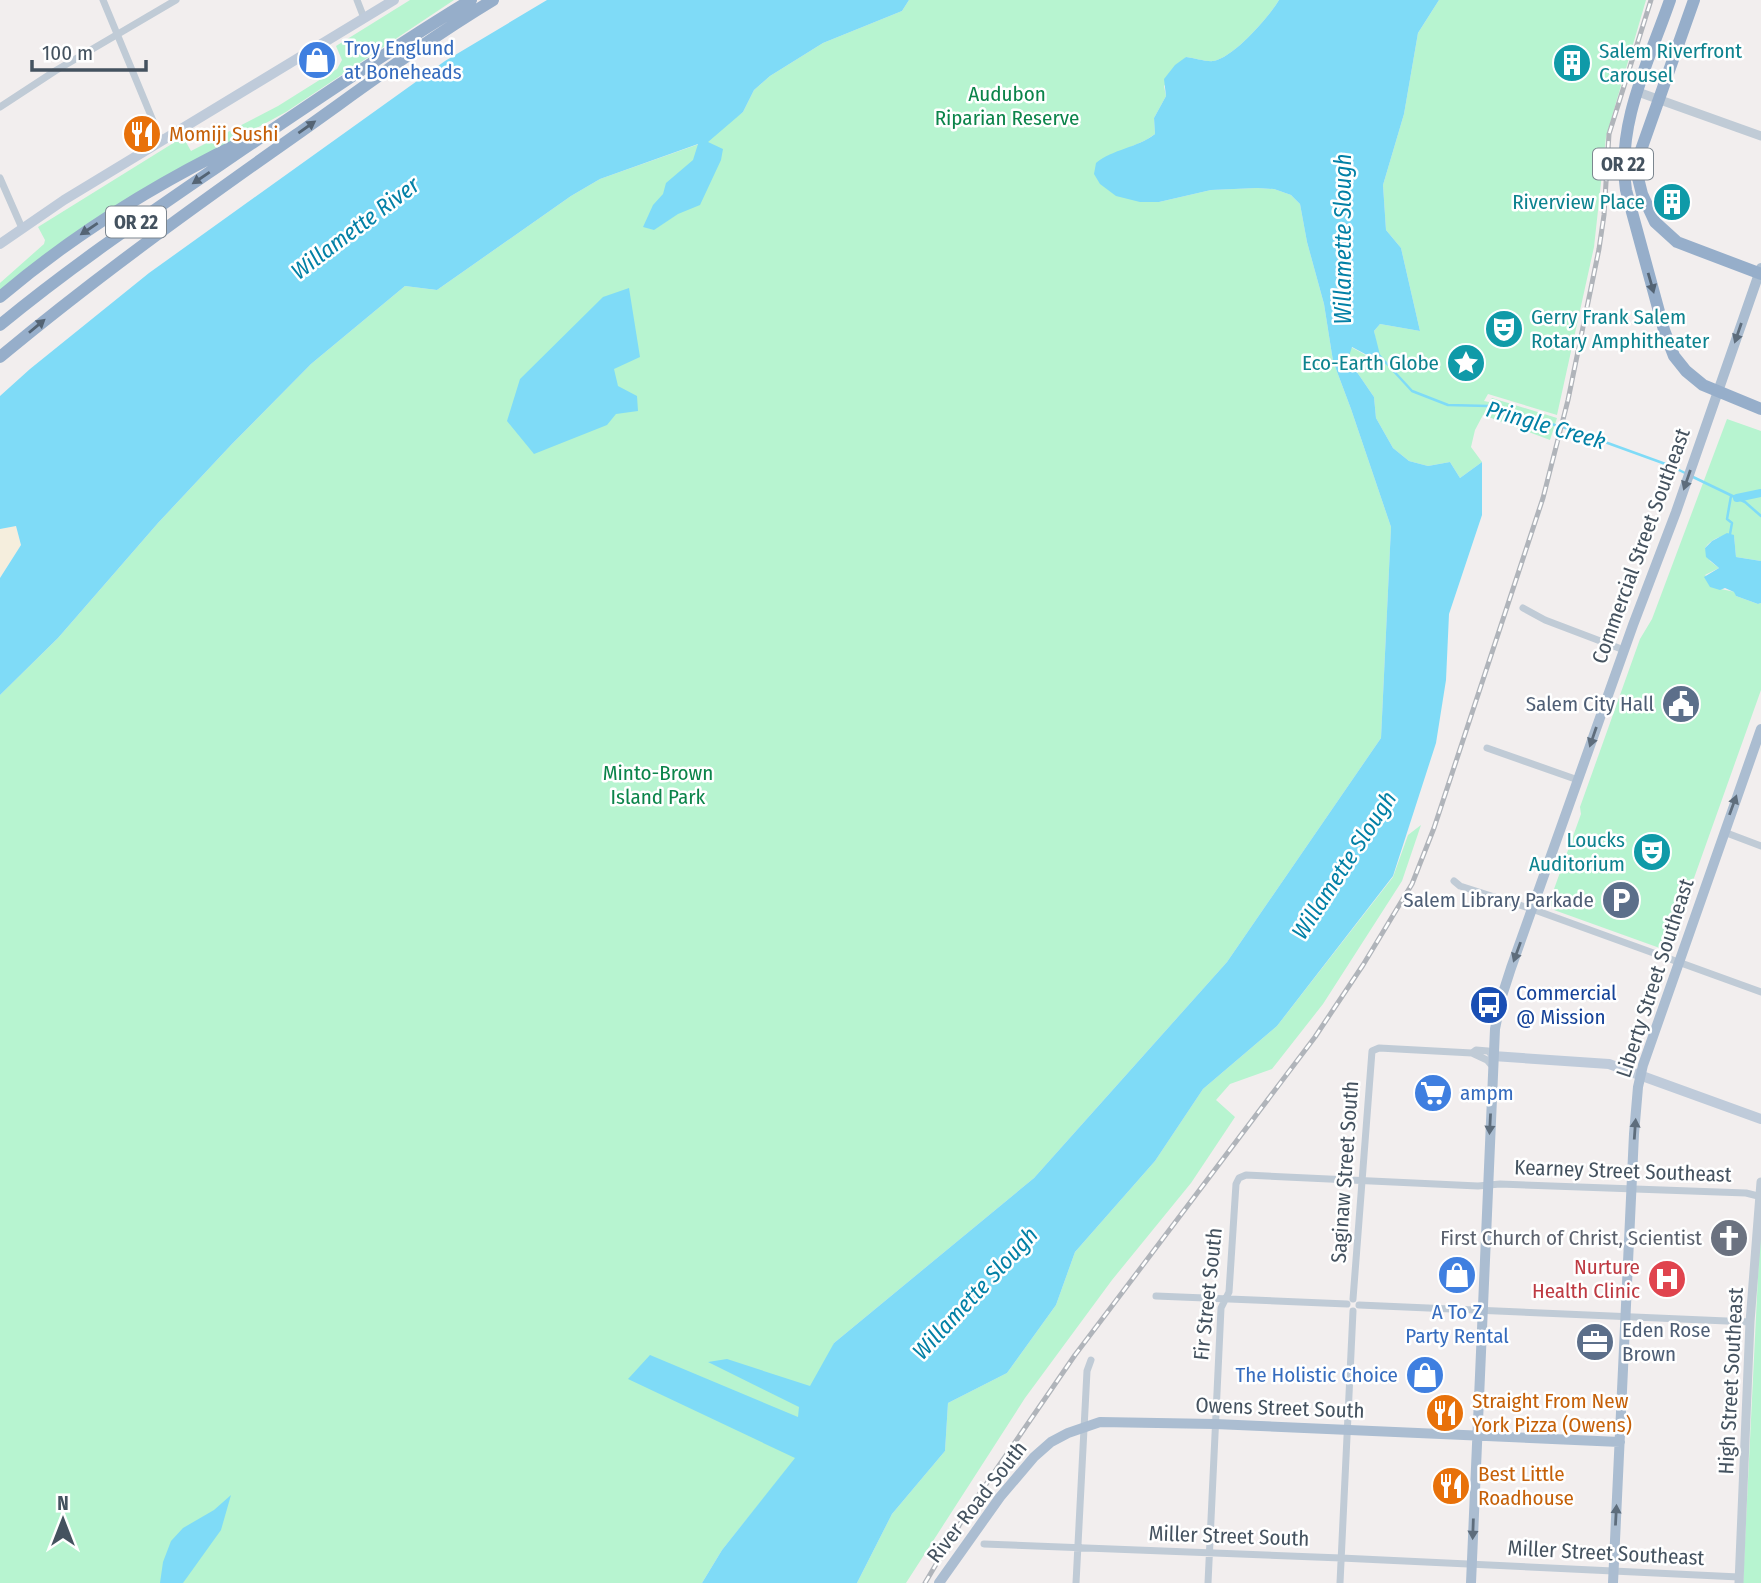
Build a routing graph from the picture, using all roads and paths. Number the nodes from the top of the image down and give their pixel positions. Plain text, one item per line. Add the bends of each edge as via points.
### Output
1 (103, 0) edge
2 (176, 0) edge
3 (357, 0) edge
4 (394, 0) edge
5 (471, 0) edge
6 (493, 0) edge
7 (1671, 0) edge
8 (1694, 0) edge
9 (364, 18) junction
10 (117, 35) junction
11 (1638, 92) junction
12 (1658, 100) junction
13 (0, 107) edge
14 (277, 126) junction
15 (1761, 136) edge
16 (161, 140) junction
17 (0, 178) edge
18 (22, 228) junction
19 (0, 244) edge
20 (1760, 272) edge
21 (0, 297) edge
22 (0, 325) edge
23 (0, 357) edge
24 (1703, 385) junction
25 (1717, 392) junction
26 (1761, 409) edge
27 (1711, 411) junction
28 (1523, 608) dead end
29 (1624, 650) junction
30 (1761, 729) edge
31 (1487, 748) dead end
32 (1578, 780) junction
33 (1724, 832) junction
34 (1761, 846) edge
35 (1454, 881) dead end
36 (1532, 909) junction
37 (1680, 962) junction
38 (1761, 992) edge
39 (1493, 1061) junction
40 (1641, 1075) junction
41 (1761, 1119) edge
42 (1239, 1178) joint
43 (1363, 1181) junction
44 (1761, 1182) edge
45 (1487, 1185) junction
46 (1632, 1189) junction
47 (1758, 1196) junction
48 (1156, 1296) dead end
49 (1226, 1299) junction
50 (1353, 1305) junction
51 (1481, 1310) junction
52 (1626, 1316) junction
53 (1751, 1322) junction
54 (1091, 1360) dead end
55 (1215, 1424) junction
56 (1084, 1426) junction
57 (1347, 1430) junction
58 (1476, 1436) junction
59 (1620, 1442) junction
60 (984, 1544) dead end
61 (1078, 1547) junction
62 (1210, 1552) junction
63 (1341, 1558) junction
64 (1472, 1565) junction
65 (1613, 1577) edge
66 (1739, 1580) edge
67 (939, 1583) edge
68 (1076, 1583) edge
69 (1208, 1583) edge
70 (1340, 1583) edge
71 (1471, 1583) edge

1 - 10 street
2 - 10 street
3 - 9 street
4 - 9 main road
5 - 14 highway, OR 22
23 -> 6 highway, OR 22 via 139,247
7 - 11 highway, OR 22
8 - 12 highway, OR 22
9 - 16 main road
10 - 13 street
10 - 16 street
11 - 12 street
11 -> 24 highway, OR 22 via 1625,132 1626,190 1674,356
12 - 15 street
12 - 20 highway, OR 22 via 1638,164 1651,216 1677,242
14 -> 21 highway, OR 22 via 110,215
14 -> 22 highway, OR 22 via 112,239
16 - 18 main road
17 - 18 street
18 - 19 main road
20 -> 25 main road, Commercial Street Southeast
24 - 25 highway, OR 22
24 - 27 main road
25 - 26 highway, OR 22
25 - 27 main road, Commercial Street Southeast
27 -> 29 main road, Commercial Street Southeast
28 - 29 street
29 -> 32 main road, Commercial Street Southeast
33 -> 30 main road, Liberty Street Southeast
31 - 32 street
32 - 36 main road, Commercial Street Southeast
33 - 34 street
33 - 37 main road, Liberty Street Southeast
35 - 36 street
36 - 37 street
36 -> 39 main road, Commercial Street Southeast via 1501,999
37 - 38 street
37 - 40 main road, Liberty Street Southeast
39 - 40 main road via 1601,1062
39 - 43 street, Saginaw Street South via 1488,1051 1373,1049
39 -> 45 main road, Commercial Street Southeast
40 - 41 main road
46 -> 40 main road, Liberty Street Southeast
42 - 43 street, Kearney Street Southeast
42 - 49 street, Fir Street South
43 - 45 street, Kearney Street Southeast
43 - 50 street, Saginaw Street South
44 - 47 street, High Street Southeast
45 - 46 street, Kearney Street Southeast
45 - 51 main road, Commercial Street Southeast
46 - 47 street, Kearney Street Southeast
46 - 52 main road, Liberty Street Southeast
47 - 53 street, High Street Southeast
48 - 49 street
49 - 50 street
49 - 55 street, Fir Street South via 1221,1308
50 - 51 street
50 - 57 street, Saginaw Street South
51 - 52 street
51 - 58 main road, Commercial Street Southeast
52 - 53 street
52 - 59 main road, Liberty Street Southeast
53 - 66 street, High Street Southeast
54 - 56 street
55 - 56 main road, Owens Street South via 1115,1421
55 - 57 main road, Owens Street South
55 - 62 street, Fir Street South
56 - 61 street
56 - 67 main road, River Road South via 1051,1442 1022,1469
57 - 58 main road, Owens Street South
57 - 63 street, Saginaw Street South
58 - 59 main road, Owens Street South
58 -> 64 main road, Commercial Street Southeast
65 -> 59 main road, Liberty Street Southeast
60 - 61 street, Miller Street South
61 - 62 street, Miller Street South
61 - 68 street
62 - 63 street, Miller Street South
62 - 69 street, Fir Street South
63 - 64 street, Miller Street South
63 - 70 street, Saginaw Street South
64 - 65 street, Miller Street Southeast
64 - 71 main road, Commercial Street Southeast
65 - 66 street, Miller Street Southeast

